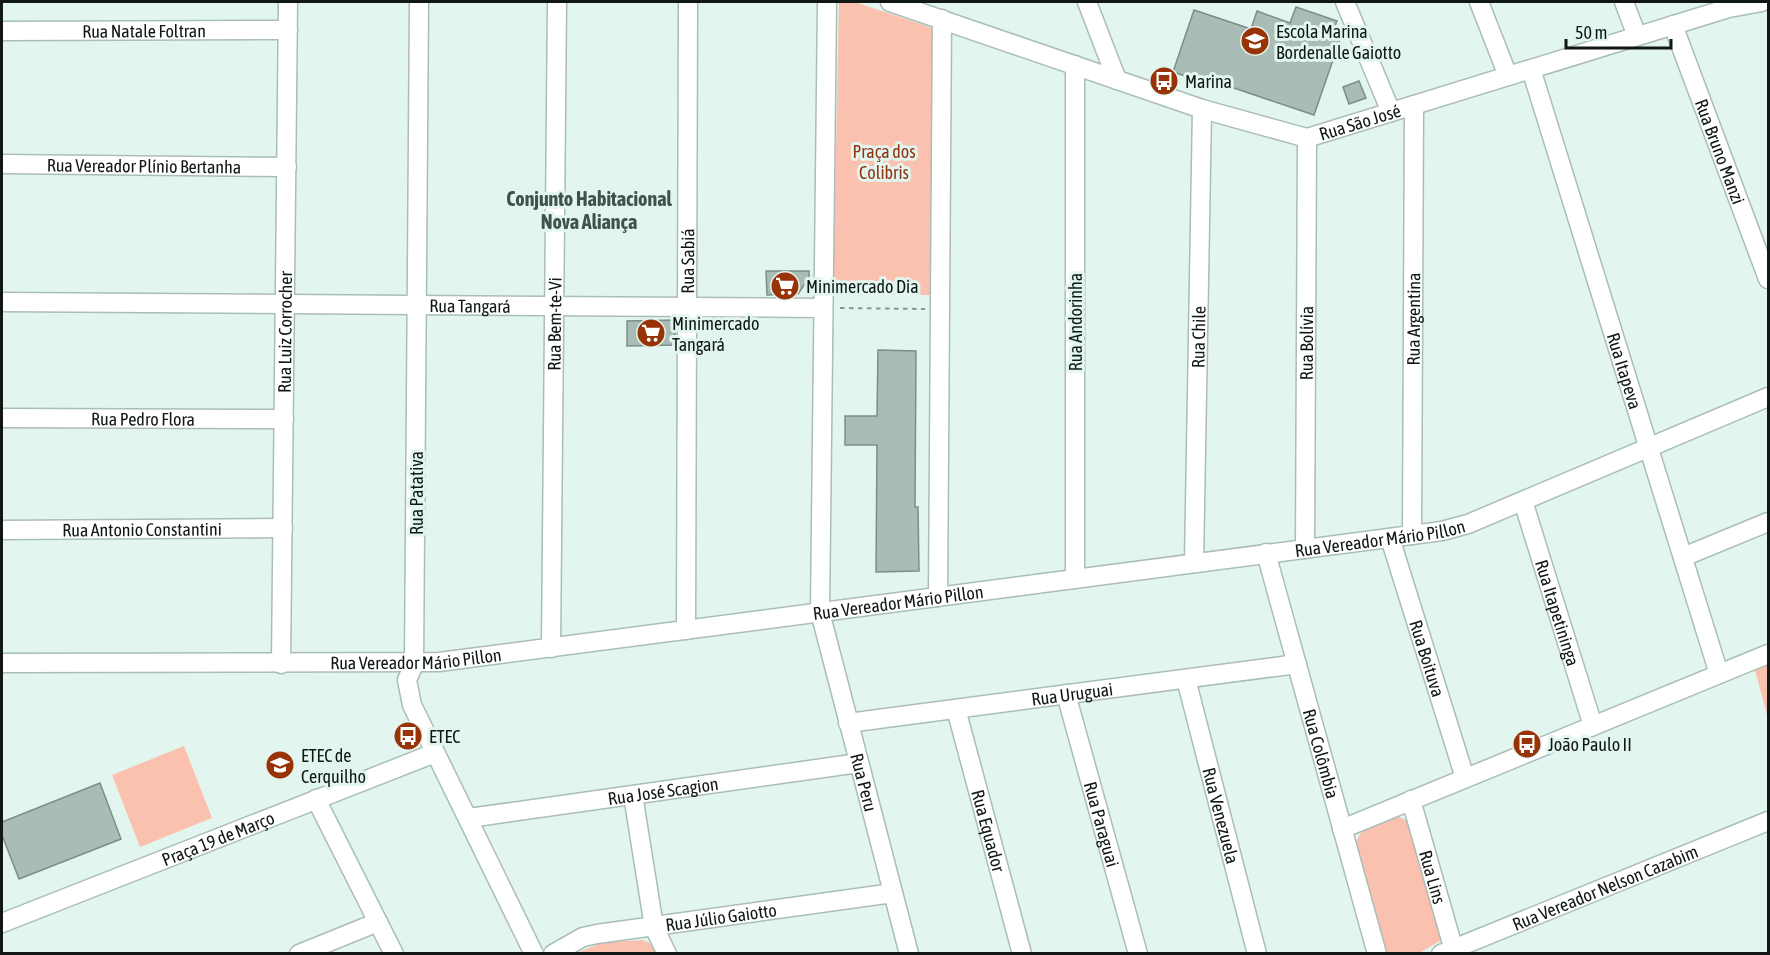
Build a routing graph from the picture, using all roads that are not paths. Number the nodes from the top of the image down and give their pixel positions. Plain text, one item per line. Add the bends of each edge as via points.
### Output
1 (288, 2) edge
2 (419, 2) edge
3 (557, 2) edge
4 (688, 2) edge
5 (827, 2) edge
6 (890, 2) edge
7 (1087, 2) edge
8 (1345, 2) edge
9 (1479, 2) edge
10 (1624, 2) edge
11 (1762, 2) edge
12 (1728, 5) edge
13 (942, 19) junction
14 (1673, 25) junction
15 (288, 30) junction
16 (2, 31) edge
17 (1636, 36) junction
18 (1075, 65) junction
19 (1531, 69) junction
20 (1508, 76) junction
21 (1117, 80) junction
22 (1414, 105) junction
23 (1202, 109) junction
24 (1391, 112) junction
25 (1307, 138) junction
26 (2, 164) edge
27 (286, 167) junction
28 (1768, 279) edge
29 (2, 302) edge
30 (285, 304) junction
31 (417, 305) junction
32 (554, 306) junction
33 (687, 307) junction
34 (823, 308) junction
35 (1768, 397) edge
36 (2, 418) edge
37 (284, 419) junction
38 (1649, 447) junction
39 (1522, 501) junction
40 (1768, 522) edge
41 (283, 528) junction
42 (2, 530) edge
43 (1412, 535) junction
44 (1390, 538) junction
45 (1305, 549) junction
46 (1266, 554) junction
47 (1683, 557) junction
48 (1194, 563) junction
49 (1075, 579) junction
50 (938, 597) junction
51 (820, 612) junction
52 (686, 630) junction
53 (551, 648) junction
54 (1768, 654) edge
55 (2, 663) edge
56 (281, 664) junction
57 (414, 664) junction
58 (1297, 664) junction
59 (1719, 674) junction
60 (1186, 679) junction
61 (1066, 694) junction
62 (956, 709) junction
63 (848, 723) junction
64 (1593, 726) junction
65 (435, 753) junction
66 (859, 764) junction
67 (1465, 778) junction
68 (633, 795) junction
69 (316, 799) junction
70 (1411, 800) junction
71 (469, 818) junction
72 (1768, 821) edge
73 (1342, 829) junction
74 (893, 893) junction
75 (378, 922) junction
76 (2, 923) edge
77 (654, 927) junction
78 (1450, 952) edge
79 (299, 954) edge
80 (394, 954) edge
81 (534, 954) edge
82 (553, 954) edge
83 (667, 954) edge
84 (909, 954) edge
85 (1022, 954) edge
86 (1138, 954) edge
87 (1257, 954) edge
88 (1377, 954) edge

1 - 15 street, Rua Luiz Corrocher
2 - 31 street, Rua Patativa
3 - 32 street, Rua Bem-te-Vi
4 - 33 street, Rua Sabiá
5 - 34 street
6 - 13 street, Rua São José
7 - 21 street
8 - 24 street
9 - 20 street
10 - 17 street
11 - 12 street, Rua São José
12 - 14 street, Rua São José
13 - 18 street, Rua São José
13 - 50 street
14 - 17 street, Rua São José
14 - 28 street, Rua Bruno Manzi
15 - 16 street, Rua Natale Foltran
15 - 27 street, Rua Luiz Corrocher
17 - 19 street, Rua São José
18 - 21 street, Rua São José
18 - 49 street, Rua Andorinha
19 - 20 street, Rua São José
19 - 38 street, Rua Itapeva
20 - 22 street, Rua São José
21 - 23 street, Rua São José
22 - 24 street, Rua São José
22 - 43 street, Rua Argentina
23 - 25 street, Rua São José
23 - 48 street, Rua Chile
24 - 25 street, Rua São José
25 - 45 street, Rua Bolívia
26 - 27 street, Rua Vereador Plínio Bertanha
27 - 30 street, Rua Luiz Corrocher
29 - 30 street, Rua Tangará
30 - 31 street, Rua Tangará
30 - 37 street, Rua Luiz Corrocher
31 - 32 street, Rua Tangará
31 - 57 street, Rua Patativa
32 - 33 street, Rua Tangará
32 - 53 street, Rua Bem-te-Vi
33 - 34 street, Rua Tangará
33 - 52 street, Rua Sabiá
34 - 51 street
35 - 38 street, Rua Vereador Mário Pillon
36 - 37 street, Rua Pedro Flora
37 - 41 street, Rua Luiz Corrocher
38 - 39 street, Rua Vereador Mário Pillon
38 - 47 street, Rua Itapeva
39 - 43 street, Rua Vereador Mário Pillon via 1468,524
39 - 64 street, Rua Itapetininga
40 - 47 street
41 - 42 street, Rua Antonio Constantini
41 - 56 street, Rua Luiz Corrocher
43 - 44 street, Rua Vereador Mário Pillon
44 - 45 street, Rua Vereador Mário Pillon
44 - 67 street, Rua Boituva
45 - 46 street, Rua Vereador Mário Pillon
46 - 48 street, Rua Vereador Mário Pillon
46 - 58 street, Rua Colômbia
47 - 59 street, Rua Itapeva
48 - 49 street, Rua Vereador Mário Pillon
49 - 50 street, Rua Vereador Mário Pillon
50 - 51 street, Rua Vereador Mário Pillon
51 - 52 street, Rua Vereador Mário Pillon
51 - 63 street, Rua Peru
52 - 53 street, Rua Vereador Mário Pillon
53 - 57 street, Rua Vereador Mário Pillon
54 - 59 street
55 - 56 street, Rua Vereador Mário Pillon
56 - 57 street, Rua Vereador Mário Pillon
57 - 65 street, Rua Patativa via 407,680 412,705
58 - 60 street, Rua Uruguai
58 - 73 street, Rua Colômbia
59 - 64 street
60 - 61 street, Rua Uruguai
60 - 87 street, Rua Venezuela
61 - 62 street, Rua Uruguai
61 - 86 street, Rua Paraguai
62 - 63 street, Rua Uruguai
62 - 85 street, Rua Equador
63 - 66 street, Rua Peru
64 - 67 street
65 - 69 street, Praça 19 de Março
65 - 71 street, Rua Patativa
66 - 68 street, Rua José Scagion
66 - 74 street, Rua Peru
67 - 70 street
68 - 71 street, Rua José Scagion
68 - 77 street
69 - 75 street
69 - 76 street, Praça 19 de Março
70 - 73 street
70 - 78 street, Rua Lins
71 - 81 street, Rua Patativa
72 - 78 street, Rua Vereador Nelson Cazabim
73 - 88 street, Rua Colômbia
74 - 77 street, Rua Júlio Gaiotto
74 - 84 street, Rua Peru
75 - 79 street
75 - 80 street
77 - 82 street, Rua Júlio Gaiotto via 583,937
77 - 83 street

